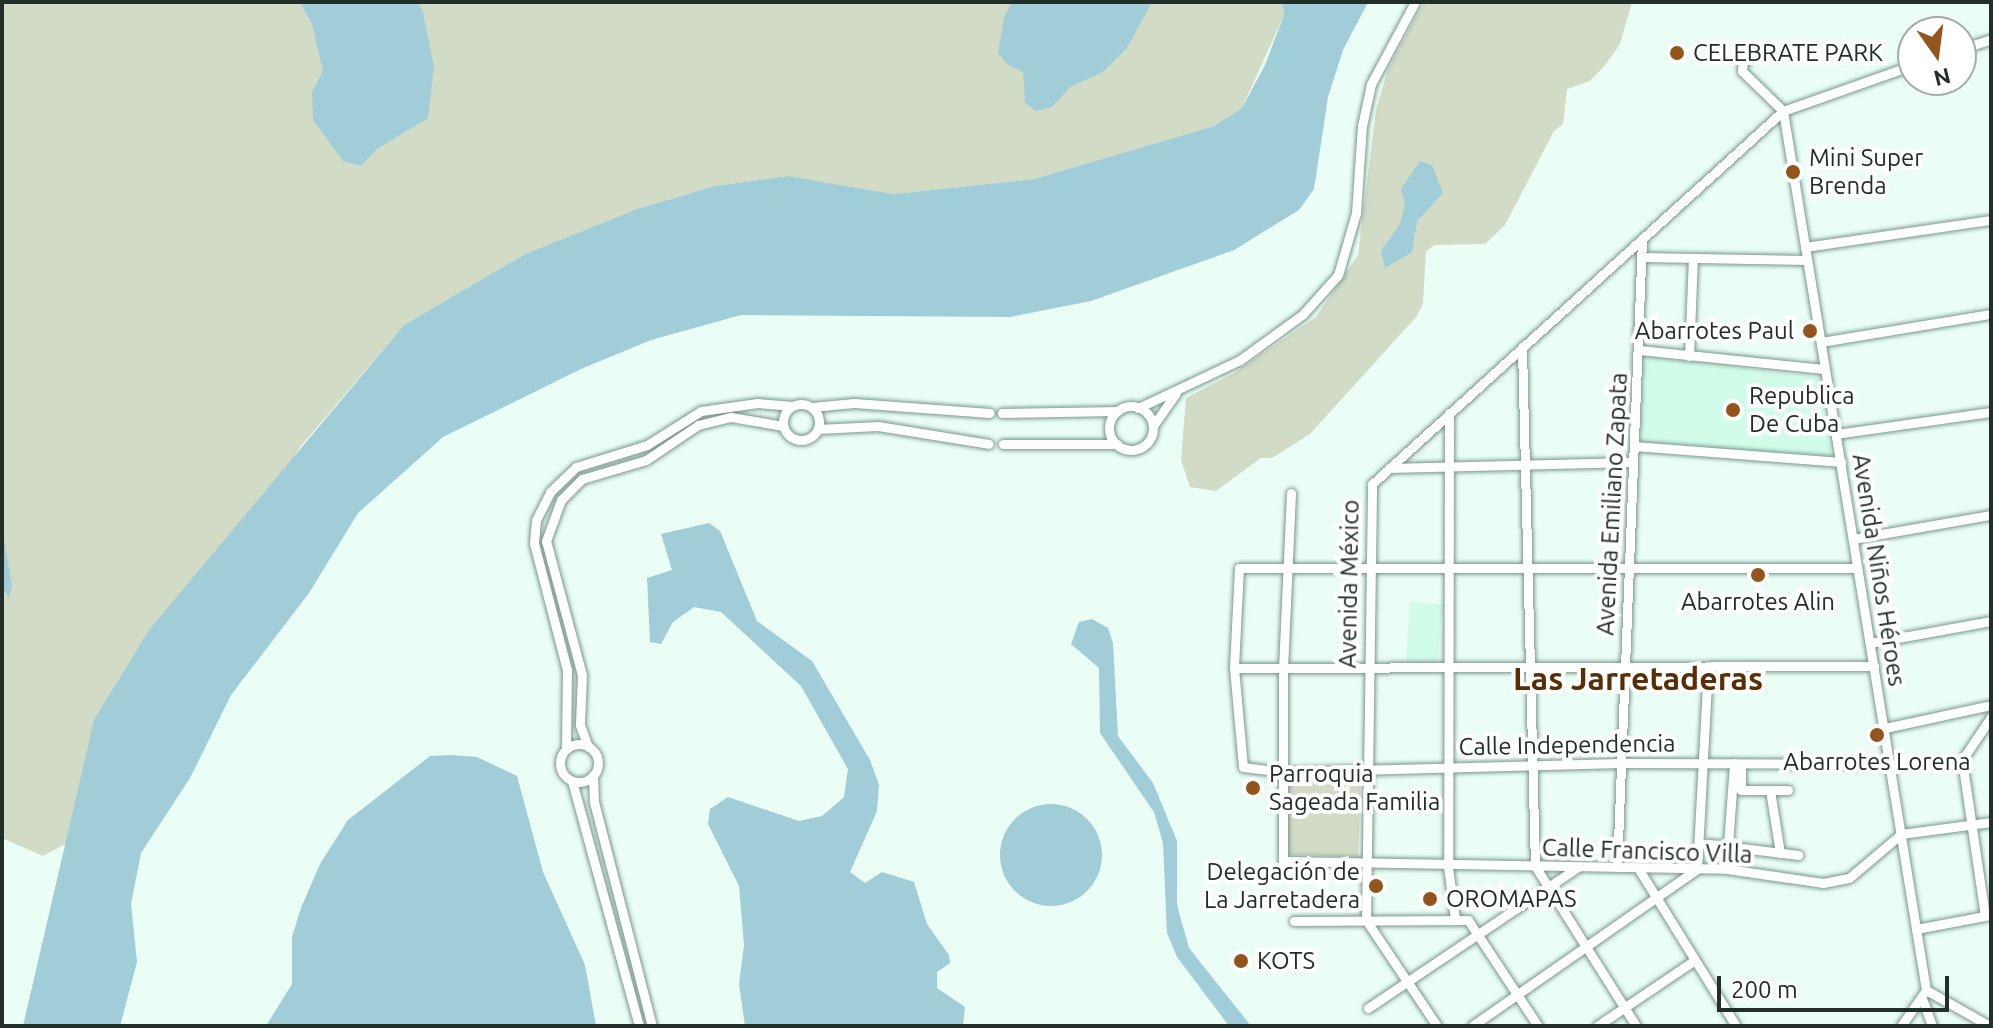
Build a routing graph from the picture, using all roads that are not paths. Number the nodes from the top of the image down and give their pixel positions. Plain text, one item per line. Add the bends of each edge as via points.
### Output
1 (1415, 2) edge
2 (1755, 55) dead end
3 (1897, 71) edge
4 (1783, 111) junction
5 (1991, 220) edge
6 (1642, 239) junction
7 (1805, 247) junction
8 (1641, 257) junction
9 (1693, 258) junction
10 (1807, 260) junction
11 (1991, 314) edge
12 (1821, 342) junction
13 (1522, 347) junction
14 (1639, 350) junction
15 (1689, 356) junction
16 (1824, 369) junction
17 (1176, 393) junction
18 (792, 406) junction
19 (812, 407) junction
20 (1138, 408) junction
21 (1118, 411) junction
22 (1991, 412) edge
23 (990, 413) dead end
24 (1002, 413) dead end
25 (1449, 413) junction
26 (783, 426) junction
27 (1153, 428) junction
28 (818, 429) junction
29 (1836, 434) junction
30 (989, 444) dead end
31 (1003, 444) dead end
32 (1117, 444) junction
33 (1634, 446) junction
34 (1633, 462) junction
35 (1841, 462) junction
36 (1524, 463) junction
37 (1450, 465) junction
38 (1388, 468) junction
39 (1291, 493) dead end
40 (1991, 515) edge
41 (1853, 539) junction
42 (1527, 566) junction
43 (1288, 567) junction
44 (1629, 567) junction
45 (1448, 568) junction
46 (1857, 568) junction
47 (1367, 569) junction
48 (1991, 621) edge
49 (1870, 643) junction
50 (1529, 665) junction
51 (1625, 665) junction
52 (1708, 666) junction
53 (1874, 666) junction
54 (1234, 668) junction
55 (1283, 668) junction
56 (1448, 668) junction
57 (1367, 669) junction
58 (1991, 705) edge
59 (1991, 717) edge
60 (1885, 728) junction
61 (588, 747) junction
62 (566, 749) junction
63 (1621, 763) junction
64 (1703, 763) junction
65 (1738, 764) junction
66 (1891, 764) junction
67 (1532, 765) junction
68 (1448, 767) junction
69 (1365, 769) junction
70 (1281, 772) junction
71 (593, 775) junction
72 (572, 781) junction
73 (1770, 790) junction
74 (1788, 790) dead end
75 (1991, 822) edge
76 (1971, 825) junction
77 (1901, 834) junction
78 (1709, 844) dead end
79 (1728, 845) junction
80 (1780, 853) junction
81 (1798, 855) dead end
82 (1363, 865) junction
83 (1535, 866) junction
84 (1448, 867) junction
85 (1578, 867) junction
86 (1617, 867) junction
87 (1638, 868) junction
88 (1697, 869) junction
89 (1549, 888) junction
90 (1658, 900) junction
91 (1455, 919) junction
92 (1366, 920) junction
93 (1294, 921) dead end
94 (1916, 929) junction
95 (1479, 937) junction
96 (1586, 949) junction
97 (1695, 960) junction
98 (1407, 982) junction
99 (1926, 990) junction
100 (1517, 995) junction
101 (1923, 1001) junction
102 (1368, 1008) dead end
103 (1624, 1008) junction
104 (639, 1026) edge
105 (652, 1026) edge
106 (1437, 1026) edge
107 (1472, 1026) edge
108 (1538, 1026) edge
109 (1597, 1026) edge
110 (1636, 1026) edge
111 (1736, 1026) edge
112 (1901, 1026) edge
113 (1932, 1026) edge
114 (1990, 1026) edge

1 - 17 street via 1371,84 1362,126 1356,213 1338,275 1325,294 1271,339
2 - 4 street via 1743,61 1742,71
3 - 4 street
4 - 6 street, Avenida México
4 - 7 street, Avenida Niños Héroes
5 - 7 street
6 - 8 street, Avenida Emiliano Zapata
6 - 13 street, Avenida México
7 - 10 street, Avenida Niños Héroes
8 - 9 street
8 - 14 street, Avenida Emiliano Zapata
9 - 10 street
9 - 15 street
10 - 12 street, Avenida Niños Héroes
11 - 12 street
12 - 16 street, Avenida Niños Héroes
13 - 25 street, Avenida México
13 - 36 street
14 - 15 street
14 - 33 street, Avenida Emiliano Zapata
15 - 16 street
16 - 29 street, Avenida Niños Héroes
17 - 20 street
17 - 27 street
18 - 19 street
18 - 26 street
18 - 62 street via 757,403 701,411 647,445 576,467 550,492 536,520 534,543 567,670
19 - 23 street via 854,403
19 - 28 street
20 - 21 street
20 - 27 street
21 - 24 street
21 - 32 street via 1109,427
22 - 29 street
25 - 37 street
25 - 38 street, Avenida México
26 - 28 street via 799,441
26 - 61 street via 731,417 698,425 646,460 582,479 561,500 546,541 582,675 580,725
27 - 32 street via 1137,449
28 - 30 street via 878,426
29 - 35 street, Avenida Niños Héroes
31 - 32 street
33 - 34 street, Avenida Emiliano Zapata
33 - 35 street
34 - 36 street
34 - 44 street, Avenida Emiliano Zapata
35 - 41 street, Avenida Niños Héroes
36 - 37 street
36 - 42 street
37 - 38 street
37 - 45 street
38 - 47 street, Avenida México via 1369,490
39 - 43 street
40 - 41 street
41 - 46 street, Avenida Niños Héroes
42 - 44 street
42 - 45 street
42 - 50 street
43 - 47 street
43 - 54 street via 1239,568
43 - 55 street
44 - 46 street
44 - 51 street, Avenida Emiliano Zapata
45 - 47 street
45 - 56 street
46 - 49 street, Avenida Niños Héroes
47 - 57 street, Avenida México
48 - 49 street
49 - 53 street, Avenida Niños Héroes
50 - 51 street
50 - 56 street
50 - 67 street
51 - 52 street
51 - 63 street, Avenida Emiliano Zapata
52 - 53 street
52 - 64 street
53 - 60 street, Avenida Niños Héroes
54 - 55 street
54 - 70 street, Calle Independencia via 1244,771
55 - 57 street
55 - 70 street
56 - 57 street
56 - 68 street
57 - 69 street, Avenida México
58 - 60 street
59 - 76 street via 1962,760
60 - 66 street, Avenida Niños Héroes
61 - 62 street
61 - 71 street via 597,761
62 - 72 street via 560,767
63 - 64 street, Calle Independencia
63 - 67 street, Calle Independencia
63 - 86 street, Avenida Emiliano Zapata
64 - 65 street, Calle Independencia
64 - 88 street
65 - 66 street, Calle Independencia
65 - 73 street via 1741,790
65 - 79 street
66 - 77 street, Avenida Niños Héroes
67 - 68 street, Calle Independencia
67 - 83 street
68 - 69 street, Calle Independencia
68 - 84 street
69 - 70 street, Calle Independencia
69 - 82 street, Avenida México
70 - 82 street, Calle Francisco Villa via 1283,861
71 - 72 street
71 - 105 street via 594,802
72 - 104 street
73 - 74 street
73 - 80 street
75 - 76 street
76 - 77 street
76 - 94 street via 1985,916
77 - 88 street, Calle Francisco Villa via 1862,869 1836,882
77 - 94 street, Avenida Niños Héroes
78 - 79 street
79 - 80 street
80 - 81 street
82 - 84 street, Calle Francisco Villa
82 - 92 street, Avenida México
83 - 84 street, Calle Francisco Villa
83 - 85 street, Calle Francisco Villa
83 - 89 street
84 - 91 street
85 - 86 street, Calle Francisco Villa
85 - 89 street
86 - 87 street, Calle Francisco Villa
87 - 88 street, Calle Francisco Villa
87 - 90 street
88 - 90 street
89 - 95 street
89 - 96 street
90 - 96 street
90 - 97 street
91 - 92 street
91 - 95 street via 1468,920
92 - 93 street
92 - 98 street
94 - 99 street, Avenida Niños Héroes
95 - 98 street
95 - 100 street
96 - 100 street
96 - 103 street
97 - 103 street
97 - 111 street
98 - 102 street
98 - 106 street
99 - 101 street, Avenida Niños Héroes
99 - 114 street
100 - 107 street
100 - 108 street
101 - 112 street, Avenida Niños Héroes
101 - 113 street
103 - 109 street
103 - 110 street

